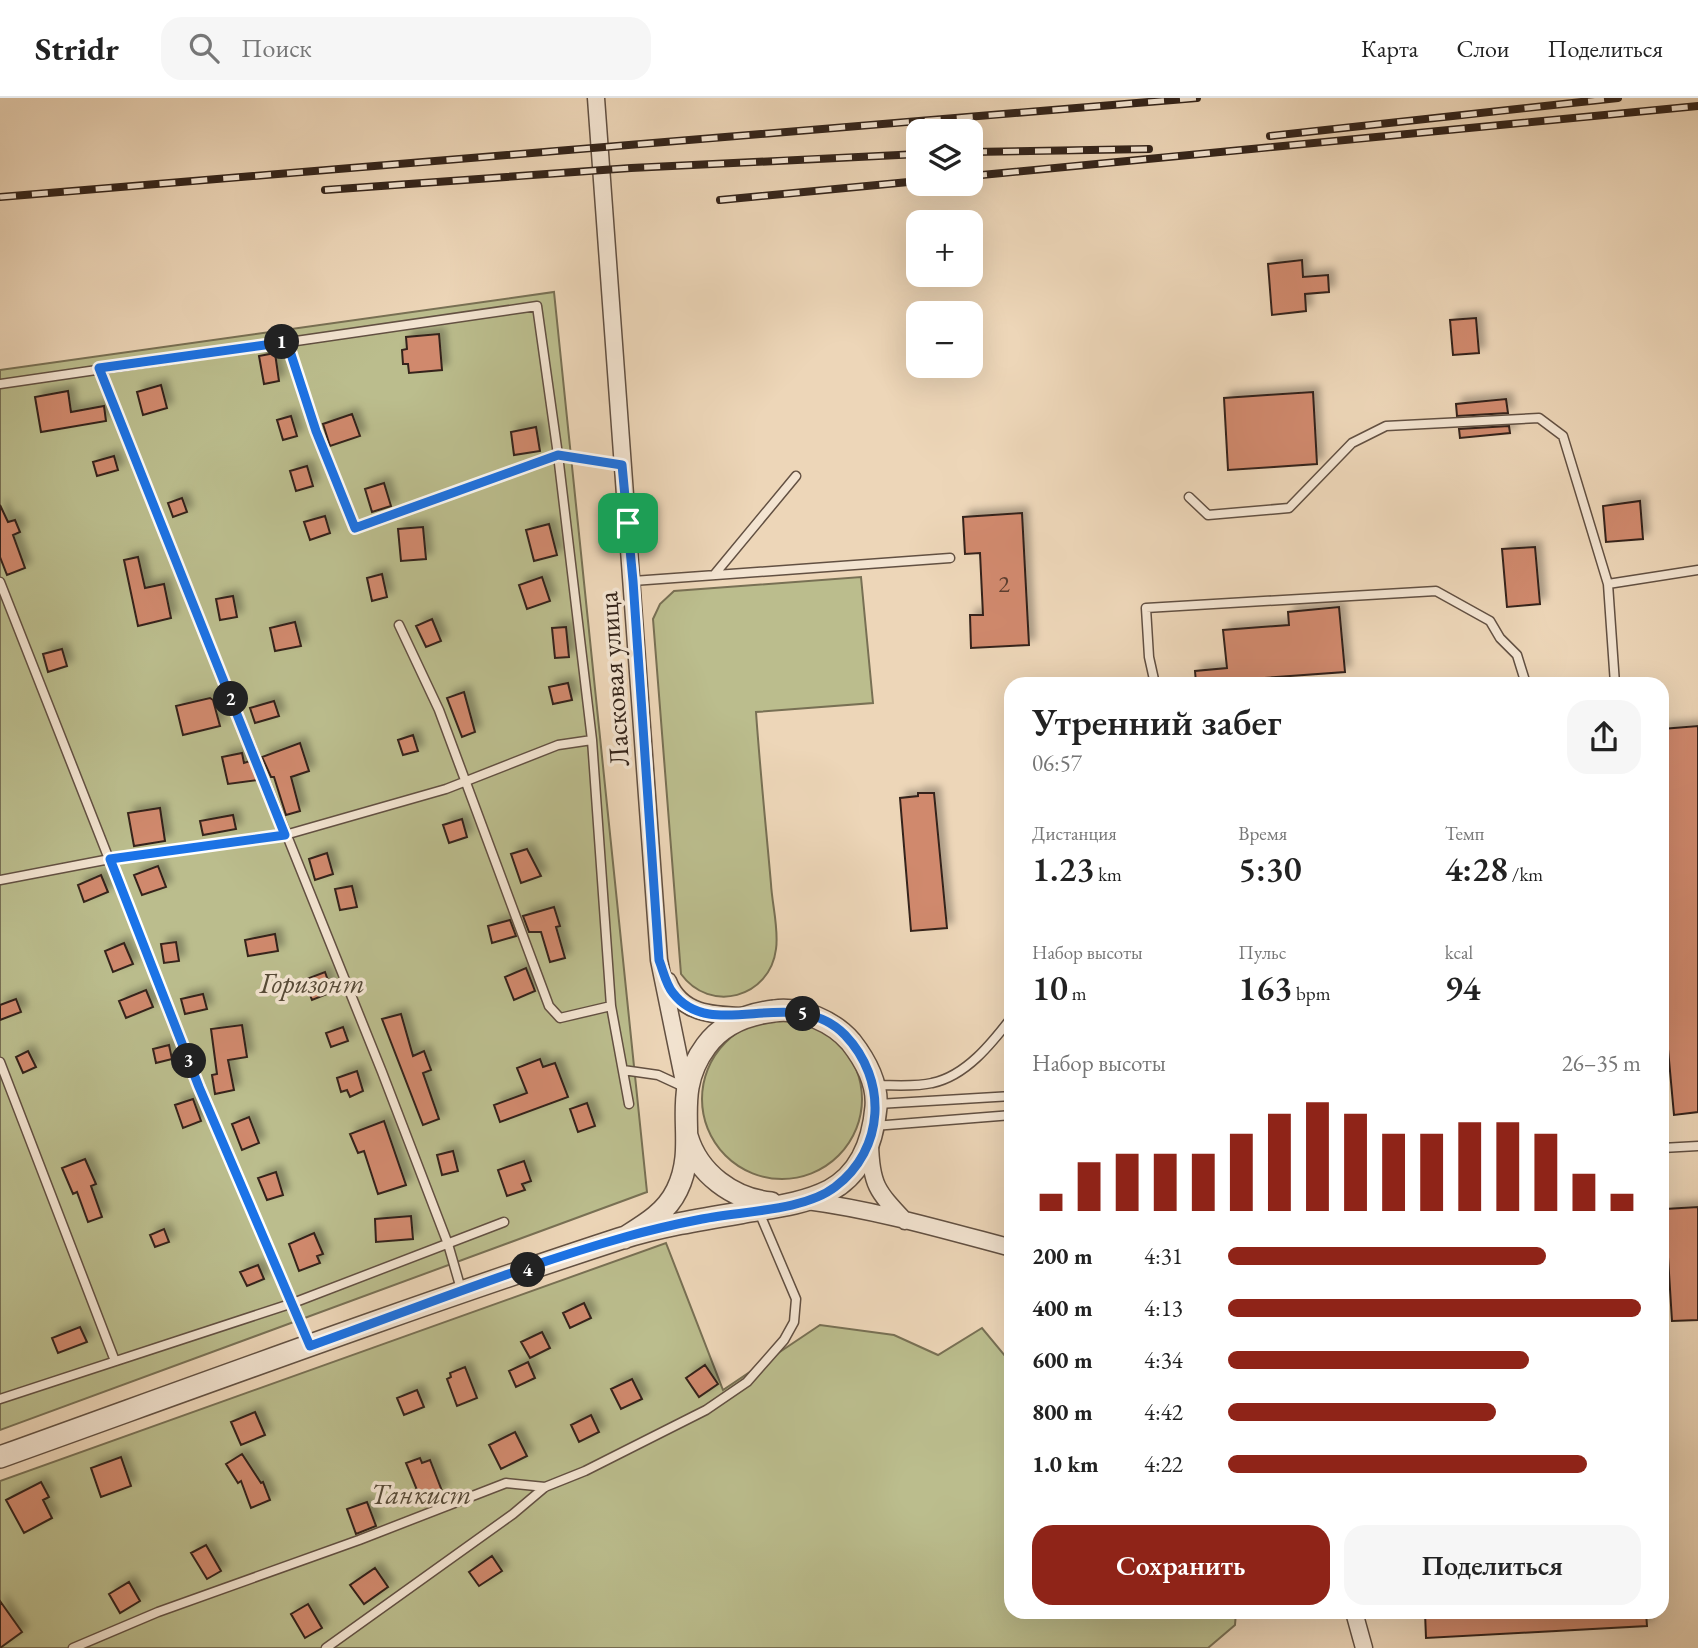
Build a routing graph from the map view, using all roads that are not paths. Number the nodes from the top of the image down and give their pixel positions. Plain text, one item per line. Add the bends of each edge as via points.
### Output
1 (596, 98) edge
2 (287, 342) junction
3 (99, 368) junction
4 (0, 384) edge
5 (558, 455) junction
6 (622, 465) junction
7 (796, 476) dead end
8 (1189, 497) dead end
9 (950, 558) dead end
10 (1698, 570) edge
11 (714, 575) junction
12 (633, 581) junction
13 (0, 582) edge
14 (1608, 584) junction
15 (399, 625) dead end
16 (1153, 677) edge
17 (1524, 677) edge
18 (1615, 677) edge
19 (592, 740) junction
20 (466, 781) junction
21 (285, 835) junction
22 (110, 859) junction
23 (0, 880) edge
24 (659, 960) junction
25 (611, 1006) junction
26 (745, 1016) junction
27 (1004, 1027) edge
28 (0, 1062) edge
29 (623, 1070) junction
30 (685, 1087) junction
31 (875, 1095) junction
32 (1004, 1096) edge
33 (629, 1104) dead end
34 (1004, 1116) edge
35 (685, 1129) junction
36 (872, 1135) junction
37 (1698, 1146) edge
38 (1669, 1148) edge
39 (807, 1201) junction
40 (784, 1205) junction
41 (758, 1209) junction
42 (504, 1222) dead end
43 (906, 1222) junction
44 (624, 1238) junction
45 (449, 1244) junction
46 (1004, 1246) edge
47 (462, 1292) junction
48 (293, 1303) junction
49 (310, 1346) junction
50 (115, 1360) junction
51 (0, 1399) edge
52 (0, 1457) edge
53 (545, 1487) junction
54 (1356, 1619) edge
55 (73, 1648) edge
56 (326, 1648) edge
57 (1364, 1648) edge

1 - 6 street, Ласковая улица
2 - 3 lane
2 - 5 lane via 537,306
2 - 5 lane via 355,528
3 - 4 lane
3 - 21 lane
5 - 6 lane
5 - 19 lane
6 - 12 street, Ласковая улица
7 - 11 lane
8 - 14 lane via 1208,514 1289,508 1352,443 1386,426 1539,418 1563,436
9 - 11 lane
10 - 14 lane
11 - 12 lane
12 - 24 street, Ласковая улица
13 - 22 lane
14 - 18 lane
15 - 20 lane
16 - 17 lane via 1146,608 1436,591 1490,621 1517,655
19 - 20 lane via 558,744
19 - 25 lane
20 - 21 lane
20 - 25 lane via 548,1006 560,1018
21 - 22 lane
21 - 45 lane
22 - 23 lane
22 - 48 lane via 199,1087
24 - 26 street via 672,992 686,1006 708,1015
24 - 30 street, Ласковая улица
25 - 29 lane
26 - 30 street via 714,1035 692,1065
26 - 31 street via 779,1010 814,1016 843,1033 865,1060
27 - 31 lane via 951,1077
28 - 50 lane
29 - 30 lane via 659,1075
29 - 33 lane
30 - 35 street
31 - 32 lane
31 - 36 street
34 - 36 lane
35 - 40 street via 706,1171 728,1190 755,1202
35 - 44 street via 686,1154 678,1188 655,1219
36 - 39 street via 855,1169 833,1189
36 - 43 street via 871,1173 881,1195
37 - 38 lane
39 - 40 street
39 - 43 street via 865,1209
40 - 41 street
41 - 44 street
41 - 53 lane via 796,1299 794,1322 784,1340 747,1382 706,1410
42 - 45 lane
43 - 46 street
44 - 47 street
45 - 47 lane
45 - 48 lane
47 - 49 street
48 - 49 lane
48 - 50 lane
49 - 52 street
50 - 51 lane
53 - 55 lane via 506,1483
53 - 56 lane
54 - 57 street

